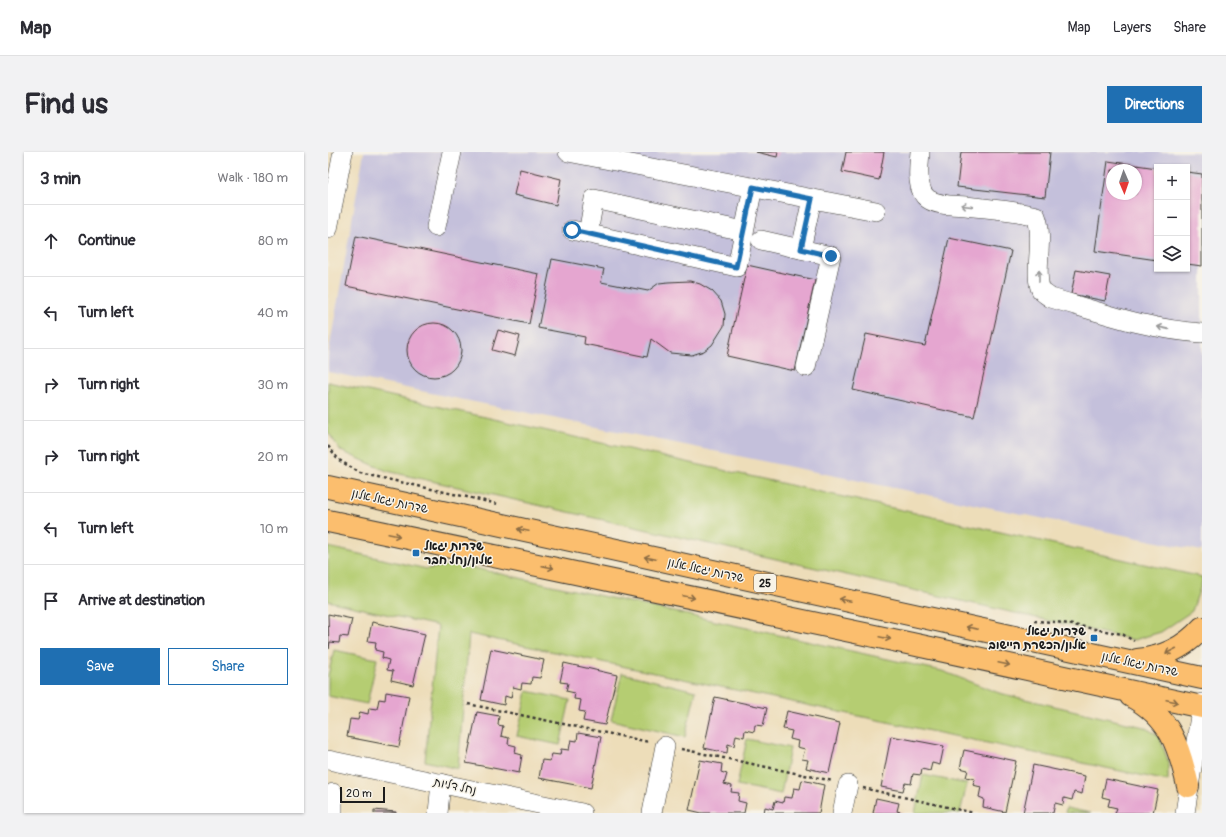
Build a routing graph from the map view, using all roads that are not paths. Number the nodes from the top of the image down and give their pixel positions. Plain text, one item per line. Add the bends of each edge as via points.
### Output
1 (343, 152) edge
2 (452, 152) edge
3 (920, 152) edge
4 (575, 153) edge
5 (753, 187) junction
6 (812, 199) junction
7 (876, 211) dead end
8 (436, 228) dead end
9 (328, 229) edge
10 (744, 231) junction
11 (761, 240) dead end
12 (801, 249) junction
13 (1202, 333) edge
14 (806, 367) dead end
15 (328, 472) edge
16 (328, 487) edge
17 (379, 498) junction
18 (328, 521) edge
19 (361, 528) junction
20 (328, 529) edge
21 (1202, 628) edge
22 (1121, 660) junction
23 (1202, 678) edge
24 (1114, 688) junction
25 (1202, 706) edge
26 (665, 746) road end
27 (328, 760) edge
28 (440, 783) junction
29 (848, 785) road end
30 (1188, 786) junction
31 (333, 793) dead end
32 (333, 813) edge
33 (438, 813) edge
34 (582, 813) edge
35 (652, 813) edge
36 (842, 813) edge
37 (1185, 813) edge

1 - 9 street
2 - 8 street
13 -> 3 street via 1178,332 1051,298 1041,291 1039,281 1040,226 1036,216 1022,212 943,204 927,198 919,180
4 - 5 street
5 - 6 street
5 - 10 street
6 - 7 street
6 - 12 street
10 - 10 street via 736,267 580,232 594,199
11 - 12 street
12 - 14 street via 831,256
15 - 17 highway via 343,483
16 - 17 highway, שדרות יגאל אלון / 25
22 -> 17 highway, שדרות יגאל אלון / 25
18 - 19 highway
19 - 20 highway
19 -> 24 highway
21 -> 22 highway via 1186,643 1166,654 1138,660
22 - 23 highway, שדרות יגאל אלון / 25
24 -> 25 highway
24 - 30 highway via 1144,704 1162,721 1179,750
25 - 30 street
26 - 35 street
27 - 28 street, נחל דליות
28 - 33 street
28 - 34 street, נחל דליות
29 - 36 street
30 - 37 street
31 - 32 street

